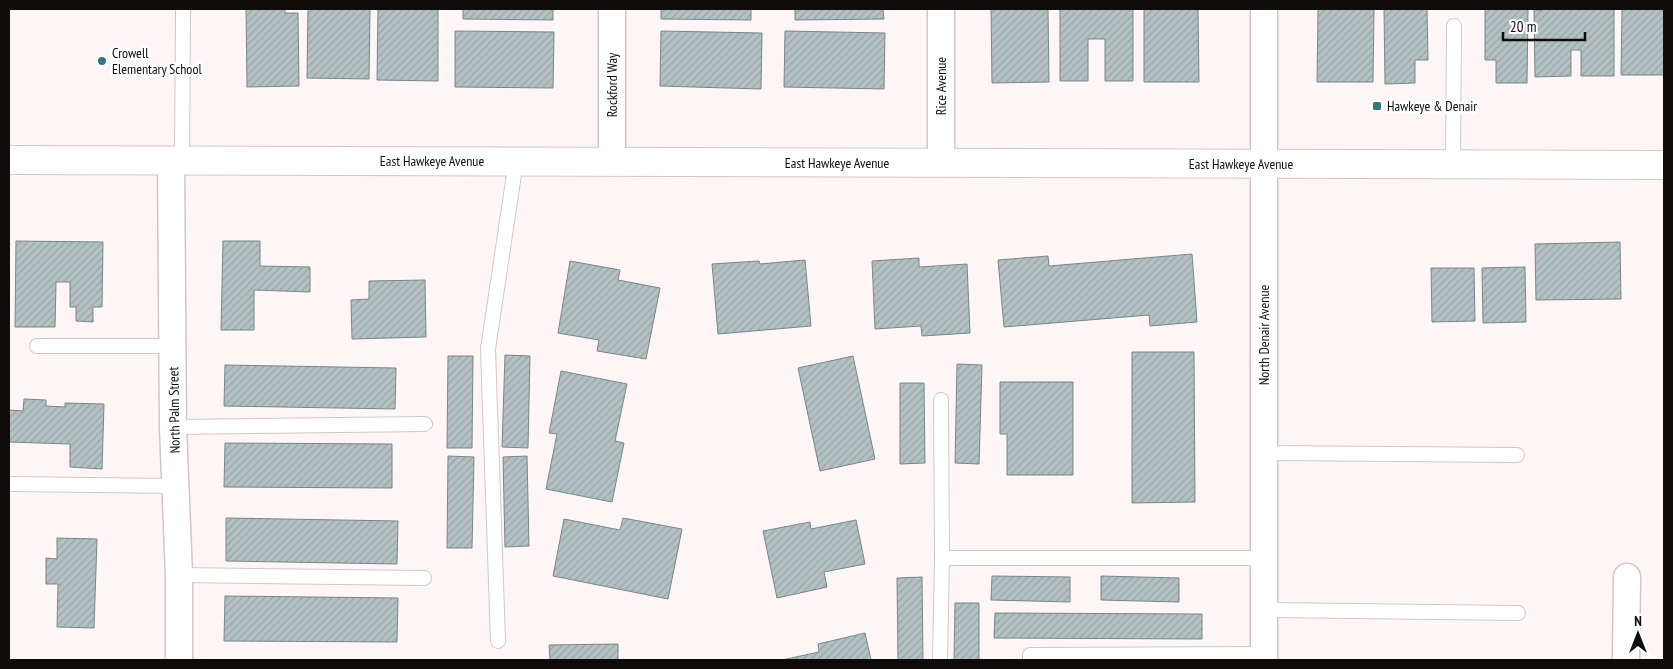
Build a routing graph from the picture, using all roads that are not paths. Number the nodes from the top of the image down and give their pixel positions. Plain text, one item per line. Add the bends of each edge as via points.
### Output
1 (183, 9) edge
2 (612, 9) edge
3 (942, 9) edge
4 (1264, 9) edge
5 (1454, 26) dead end
6 (9, 160) edge
7 (176, 160) junction
8 (516, 162) junction
9 (612, 162) junction
10 (941, 163) junction
11 (1264, 164) junction
12 (1453, 164) junction
13 (1664, 165) edge
14 (36, 346) dead end
15 (173, 346) junction
16 (941, 400) dead end
17 (425, 424) dead end
18 (173, 427) junction
19 (1264, 453) junction
20 (1516, 455) dead end
21 (9, 484) edge
22 (176, 486) junction
23 (942, 558) junction
24 (1264, 558) junction
25 (179, 575) junction
26 (1627, 576) dead end
27 (424, 578) dead end
28 (1264, 610) junction
29 (1518, 613) dead end
30 (498, 640) dead end
31 (1264, 657) edge
32 (179, 660) edge
33 (940, 660) edge
34 (1030, 660) edge
35 (1626, 660) edge

1 - 7 lane
2 - 9 street, Rockford Way
3 - 10 street, Rice Avenue
4 - 11 street, North Denair Avenue
5 - 12 lane
6 - 7 street, East Hawkeye Avenue
7 - 8 street, East Hawkeye Avenue
7 - 15 street, North Palm Street
8 - 9 street, East Hawkeye Avenue
8 - 30 lane via 488,349
9 - 10 street, East Hawkeye Avenue
10 - 11 street, East Hawkeye Avenue
11 - 12 street, East Hawkeye Avenue
11 - 19 street, North Denair Avenue
12 - 13 street, East Hawkeye Avenue
14 - 15 lane
15 - 18 street, North Palm Street
16 - 23 lane
17 - 18 lane
18 - 22 street, North Palm Street
19 - 20 lane
19 - 24 street, North Denair Avenue
21 - 22 lane
22 - 25 street, North Palm Street
23 - 24 lane
23 - 33 lane
24 - 28 street, North Denair Avenue
25 - 27 lane
25 - 32 street, North Palm Street
26 - 35 street
28 - 29 lane
28 - 31 street, North Denair Avenue
31 - 34 lane via 1030,655

